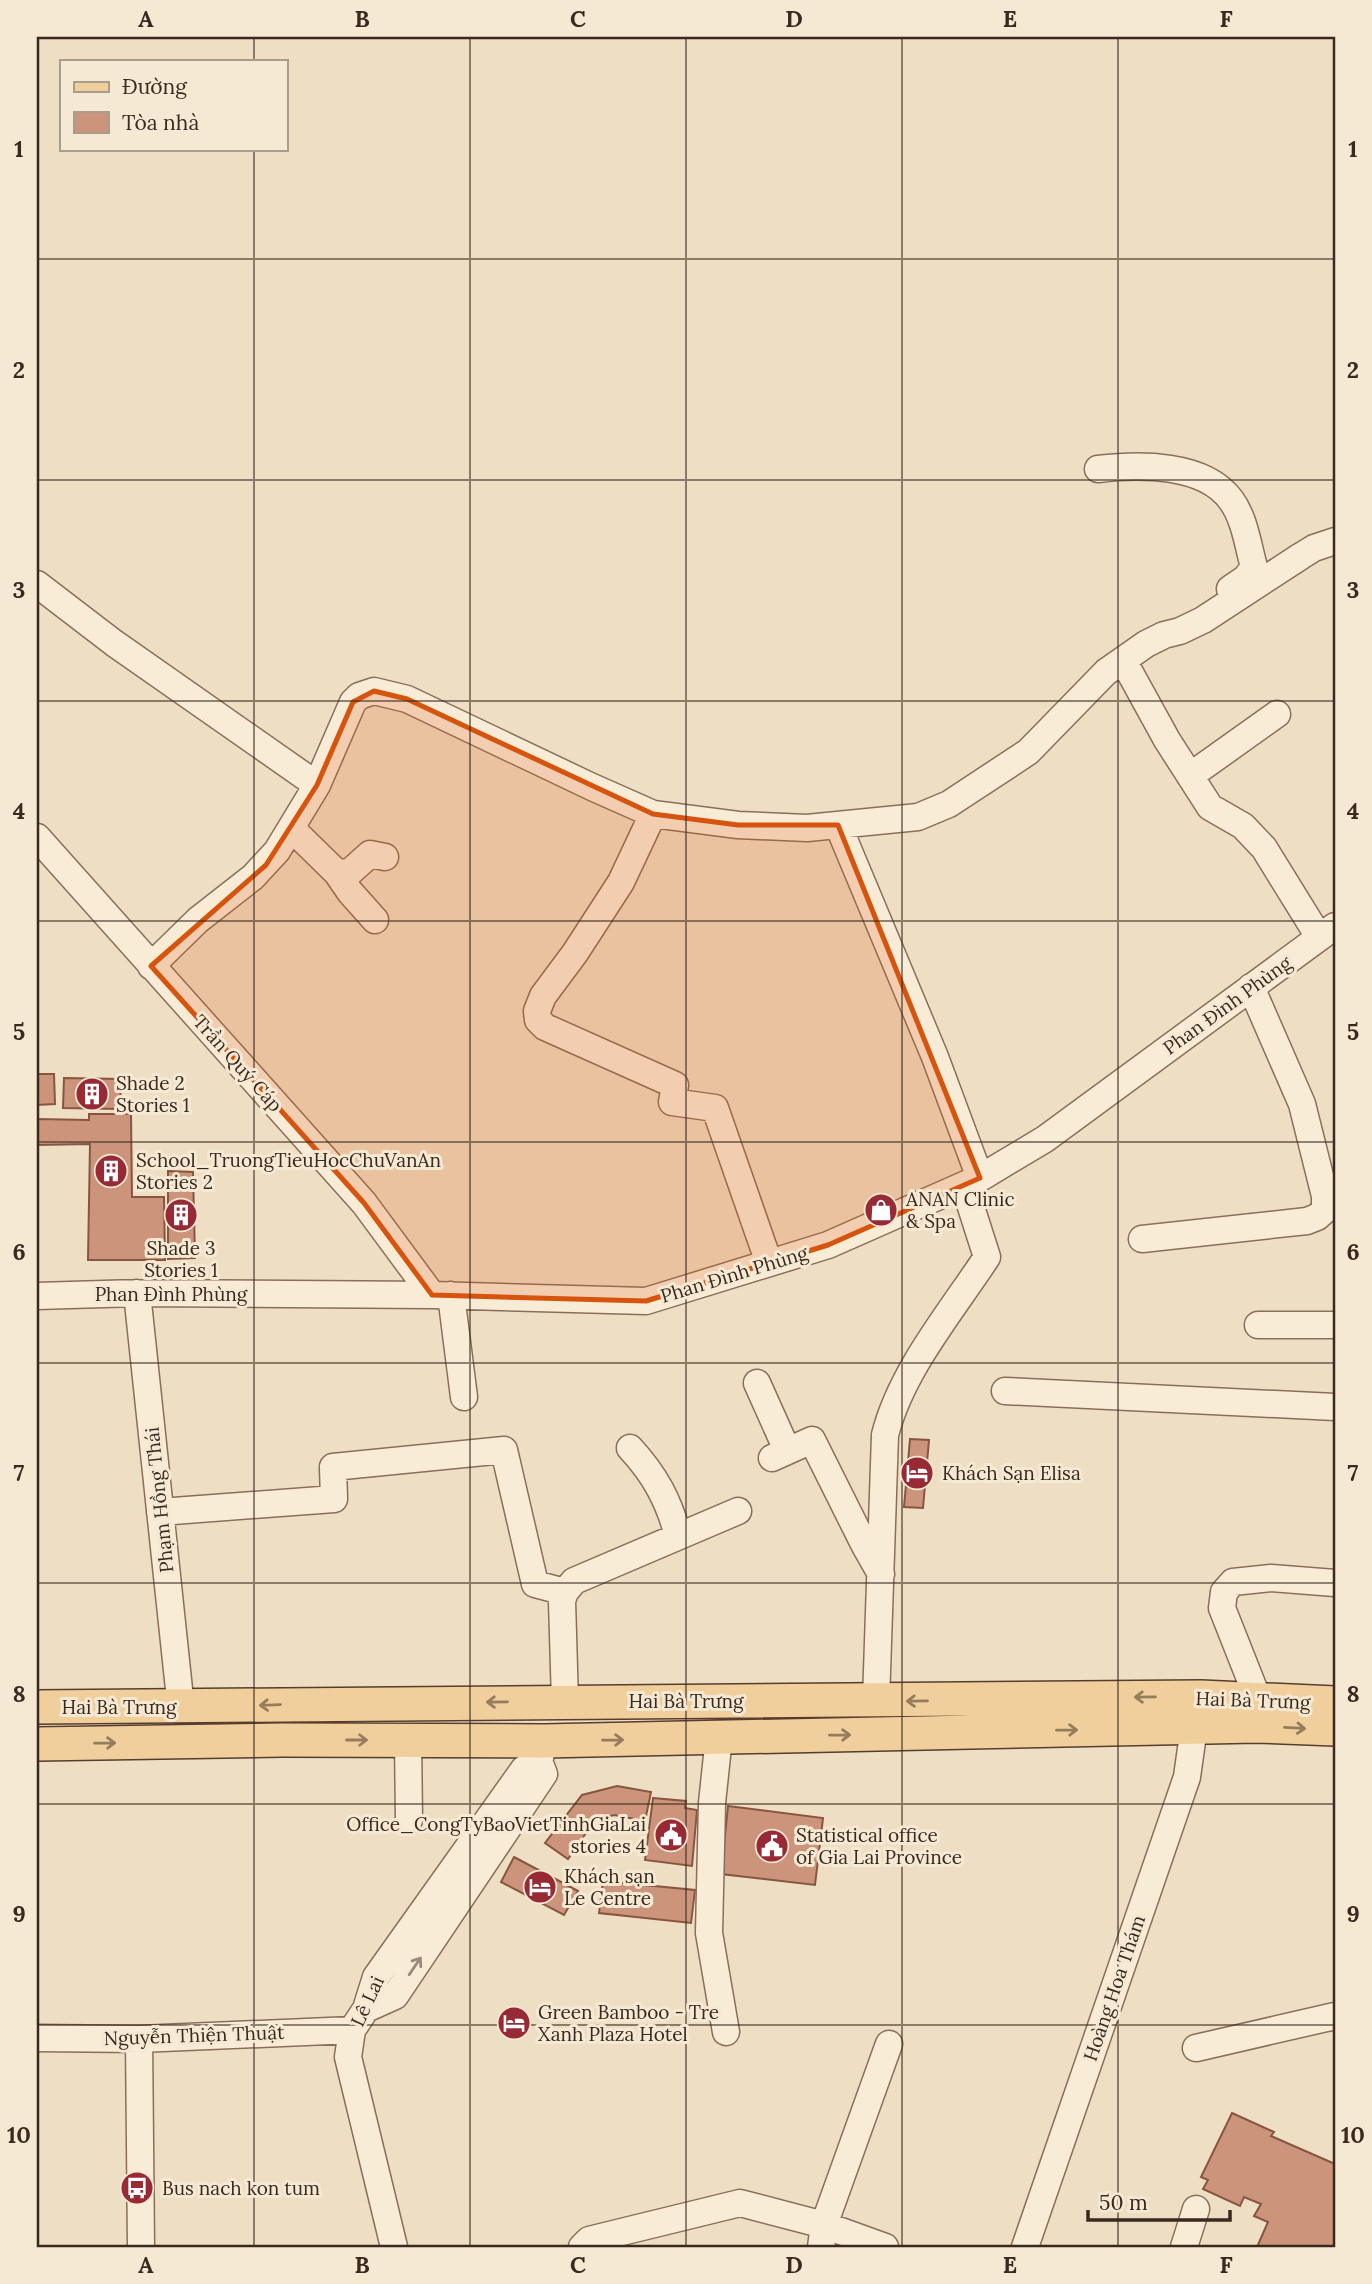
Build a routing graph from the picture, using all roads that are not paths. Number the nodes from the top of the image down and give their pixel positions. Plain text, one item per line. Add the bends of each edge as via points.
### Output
1 (1098, 469) dead end
2 (1335, 541) edge
3 (37, 584) edge
4 (1164, 635) junction
5 (1122, 660) junction
6 (1276, 714) dead end
7 (1190, 776) junction
8 (317, 785) junction
9 (653, 814) junction
10 (838, 825) junction
11 (290, 828) junction
12 (37, 837) edge
13 (385, 857) dead end
14 (337, 873) junction
15 (375, 920) dead end
16 (1327, 931) edge
17 (151, 965) junction
18 (1251, 987) junction
19 (972, 1182) junction
20 (1330, 1211) edge
21 (1142, 1239) dead end
22 (769, 1263) junction
23 (137, 1293) junction
24 (441, 1295) junction
25 (37, 1296) edge
26 (1258, 1325) dead end
27 (1335, 1325) edge
28 (757, 1383) dead end
29 (1005, 1391) dead end
30 (464, 1397) dead end
31 (1335, 1407) edge
32 (630, 1448) dead end
33 (738, 1511) dead end
34 (160, 1512) junction
35 (678, 1536) junction
36 (882, 1574) junction
37 (1335, 1583) edge
38 (565, 1592) junction
39 (876, 1701) junction
40 (565, 1702) junction
41 (1335, 1703) edge
42 (37, 1707) edge
43 (181, 1708) junction
44 (1197, 1712) junction
45 (1257, 1712) junction
46 (1335, 1729) edge
47 (719, 1737) junction
48 (408, 1740) junction
49 (37, 1744) edge
50 (542, 1751) junction
51 (409, 1820) dead end
52 (1335, 2015) edge
53 (359, 2020) junction
54 (726, 2032) dead end
55 (37, 2038) edge
56 (139, 2039) junction
57 (889, 2044) dead end
58 (1196, 2048) dead end
59 (1196, 2209) dead end
60 (823, 2236) edge
61 (141, 2247) edge
62 (394, 2247) edge
63 (582, 2247) edge
64 (885, 2247) edge
65 (1025, 2247) edge
66 (1184, 2247) edge

1 - 4 street via 1146,467 1197,476 1231,500 1240,517 1253,570 1171,625
2 - 4 street via 1314,548 1203,620
3 - 8 street
4 - 5 street
5 - 7 street
5 - 10 street via 1028,752 949,804 918,817
6 - 7 street
7 - 16 street via 1210,807 1243,826 1265,848
8 - 9 street via 353,702 374,691 407,699
8 - 11 street
9 - 10 street via 738,825
9 - 22 street via 621,882 543,996 538,1020 675,1085 672,1102 715,1108
10 - 19 street via 935,1057
11 - 14 street
11 - 17 street via 266,865
12 - 17 street, Trần Quý Cáp
13 - 14 street via 370,854 350,872
14 - 15 street
16 - 18 street, Phan Đình Phùng
17 - 24 street, Trần Quý Cáp
18 - 19 street, Phan Đình Phùng via 1045,1139
18 - 20 street via 1302,1104
19 - 22 street, Phan Đình Phùng via 828,1245
19 - 36 street via 987,1257 892,1408 883,1462
20 - 21 street via 1307,1221
22 - 24 street, Phan Đình Phùng via 646,1301
23 - 24 street, Phan Đình Phùng
23 - 25 street, Phan Đình Phùng
23 - 34 street, Phạm Hồng Thái
24 - 30 street
26 - 27 street
28 - 36 street via 780,1454 812,1440
29 - 31 street
32 - 35 street via 661,1489
33 - 35 street
34 - 38 street via 334,1499 333,1467 504,1450 535,1584
34 - 43 street, Phạm Hồng Thái
35 - 38 street via 574,1581
36 - 39 street
37 - 45 street via 1271,1578 1233,1582 1224,1592 1222,1608
38 - 40 street
39 - 40 main road, Hai Bà Trưng
44 -> 39 main road, Hai Bà Trưng
40 -> 43 main road, Hai Bà Trưng
40 - 50 main road
41 - 45 main road, Hai Bà Trưng
42 - 43 main road, Hai Bà Trưng
44 - 45 main road, Hai Bà Trưng
47 -> 44 main road, Hai Bà Trưng
44 - 65 street, Hoàng Hoa Thám via 1187,1777
45 -> 46 main road
50 -> 47 main road, Hai Bà Trưng
47 - 54 street via 712,1803 709,1933
49 -> 48 main road, Hai Bà Trưng
48 - 50 main road, Hai Bà Trưng
48 - 51 street
50 - 53 street, Lê Lai via 524,1769 376,1977
52 - 58 street
53 - 56 street, Nguyễn Thiện Thuật
53 - 62 street, Lê Lai via 348,2057
55 - 56 street, Nguyễn Thiện Thuật
56 - 61 street
57 - 60 street
59 - 66 street
60 - 63 street via 740,2203 589,2240
60 - 64 street

